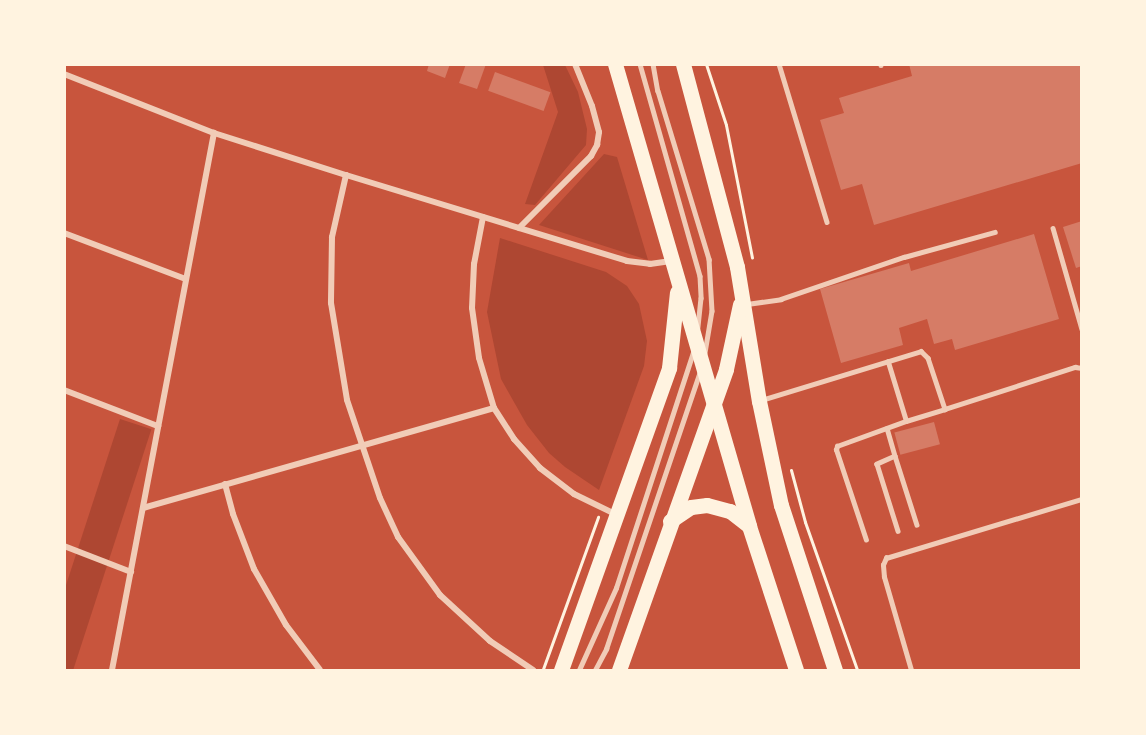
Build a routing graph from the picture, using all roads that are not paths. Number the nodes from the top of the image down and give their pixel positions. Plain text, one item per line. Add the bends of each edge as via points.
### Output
1 (575, 64) edge
2 (615, 64) edge
3 (640, 64) edge
4 (653, 64) edge
5 (683, 64) edge
6 (779, 64) edge
7 (64, 74) edge
8 (214, 133) junction
9 (346, 175) junction
10 (483, 217) junction
11 (827, 222) dead end
12 (519, 228) junction
13 (1053, 228) dead end
14 (994, 232) dead end
15 (64, 233) edge
16 (672, 261) junction
17 (186, 279) junction
18 (677, 280) junction
19 (743, 297) junction
20 (1082, 329) edge
21 (695, 341) junction
22 (702, 362) junction
23 (888, 362) junction
24 (1081, 368) edge
25 (64, 390) edge
26 (759, 401) junction
27 (714, 403) junction
28 (494, 408) junction
29 (945, 409) junction
30 (906, 421) junction
31 (158, 426) junction
32 (887, 428) junction
33 (361, 446) junction
34 (895, 456) junction
35 (225, 484) junction
36 (1082, 499) edge
37 (143, 508) junction
38 (616, 514) junction
39 (670, 521) junction
40 (917, 525) dead end
41 (749, 526) junction
42 (898, 531) dead end
43 (866, 540) dead end
44 (64, 546) edge
45 (131, 572) junction
46 (112, 670) edge
47 (320, 670) edge
48 (533, 670) edge
49 (561, 670) edge
50 (579, 670) edge
51 (595, 670) edge
52 (619, 670) edge
53 (796, 670) edge
54 (835, 670) edge
55 (911, 670) edge

1 - 12 street via 592,106 599,132 597,145 591,156
2 - 16 main road
3 - 21 lane via 700,276
4 - 22 lane via 710,267 712,312
5 - 19 main road
6 - 11 lane
7 - 8 street
8 - 9 street
8 - 17 street
9 - 10 street
9 - 33 street via 332,237 330,281 341,377
10 - 12 street
10 - 28 street via 474,264 472,308 478,358
12 - 16 street via 638,263
13 - 20 lane
14 - 19 lane via 904,256 781,299
15 - 17 street
16 - 18 main road
17 - 31 street
18 - 21 main road
18 - 38 main road via 669,368
19 - 26 main road
19 - 27 main road
21 - 22 main road
21 - 50 lane via 616,588
22 - 27 main road
22 - 51 lane via 606,649
23 - 26 lane
23 - 29 lane via 921,351 926,353
23 - 30 lane
24 - 29 lane
25 - 31 street
26 - 54 main road via 781,505
27 - 39 main road
27 - 41 main road
28 - 33 street
28 - 38 street via 540,468 574,494
29 - 30 lane
30 - 32 lane
31 - 37 street
32 - 34 lane
32 - 43 lane via 837,446 836,450
33 - 35 street
33 - 48 street via 387,514 426,579 470,625
34 - 40 lane
34 - 42 lane via 877,464
35 - 37 street
35 - 47 street via 254,569 286,625
36 - 55 lane via 886,558 884,578
37 - 45 street
38 - 49 main road
39 - 41 main road via 686,509 707,505 730,511
39 - 52 main road
41 - 53 main road
44 - 45 street
45 - 46 street

